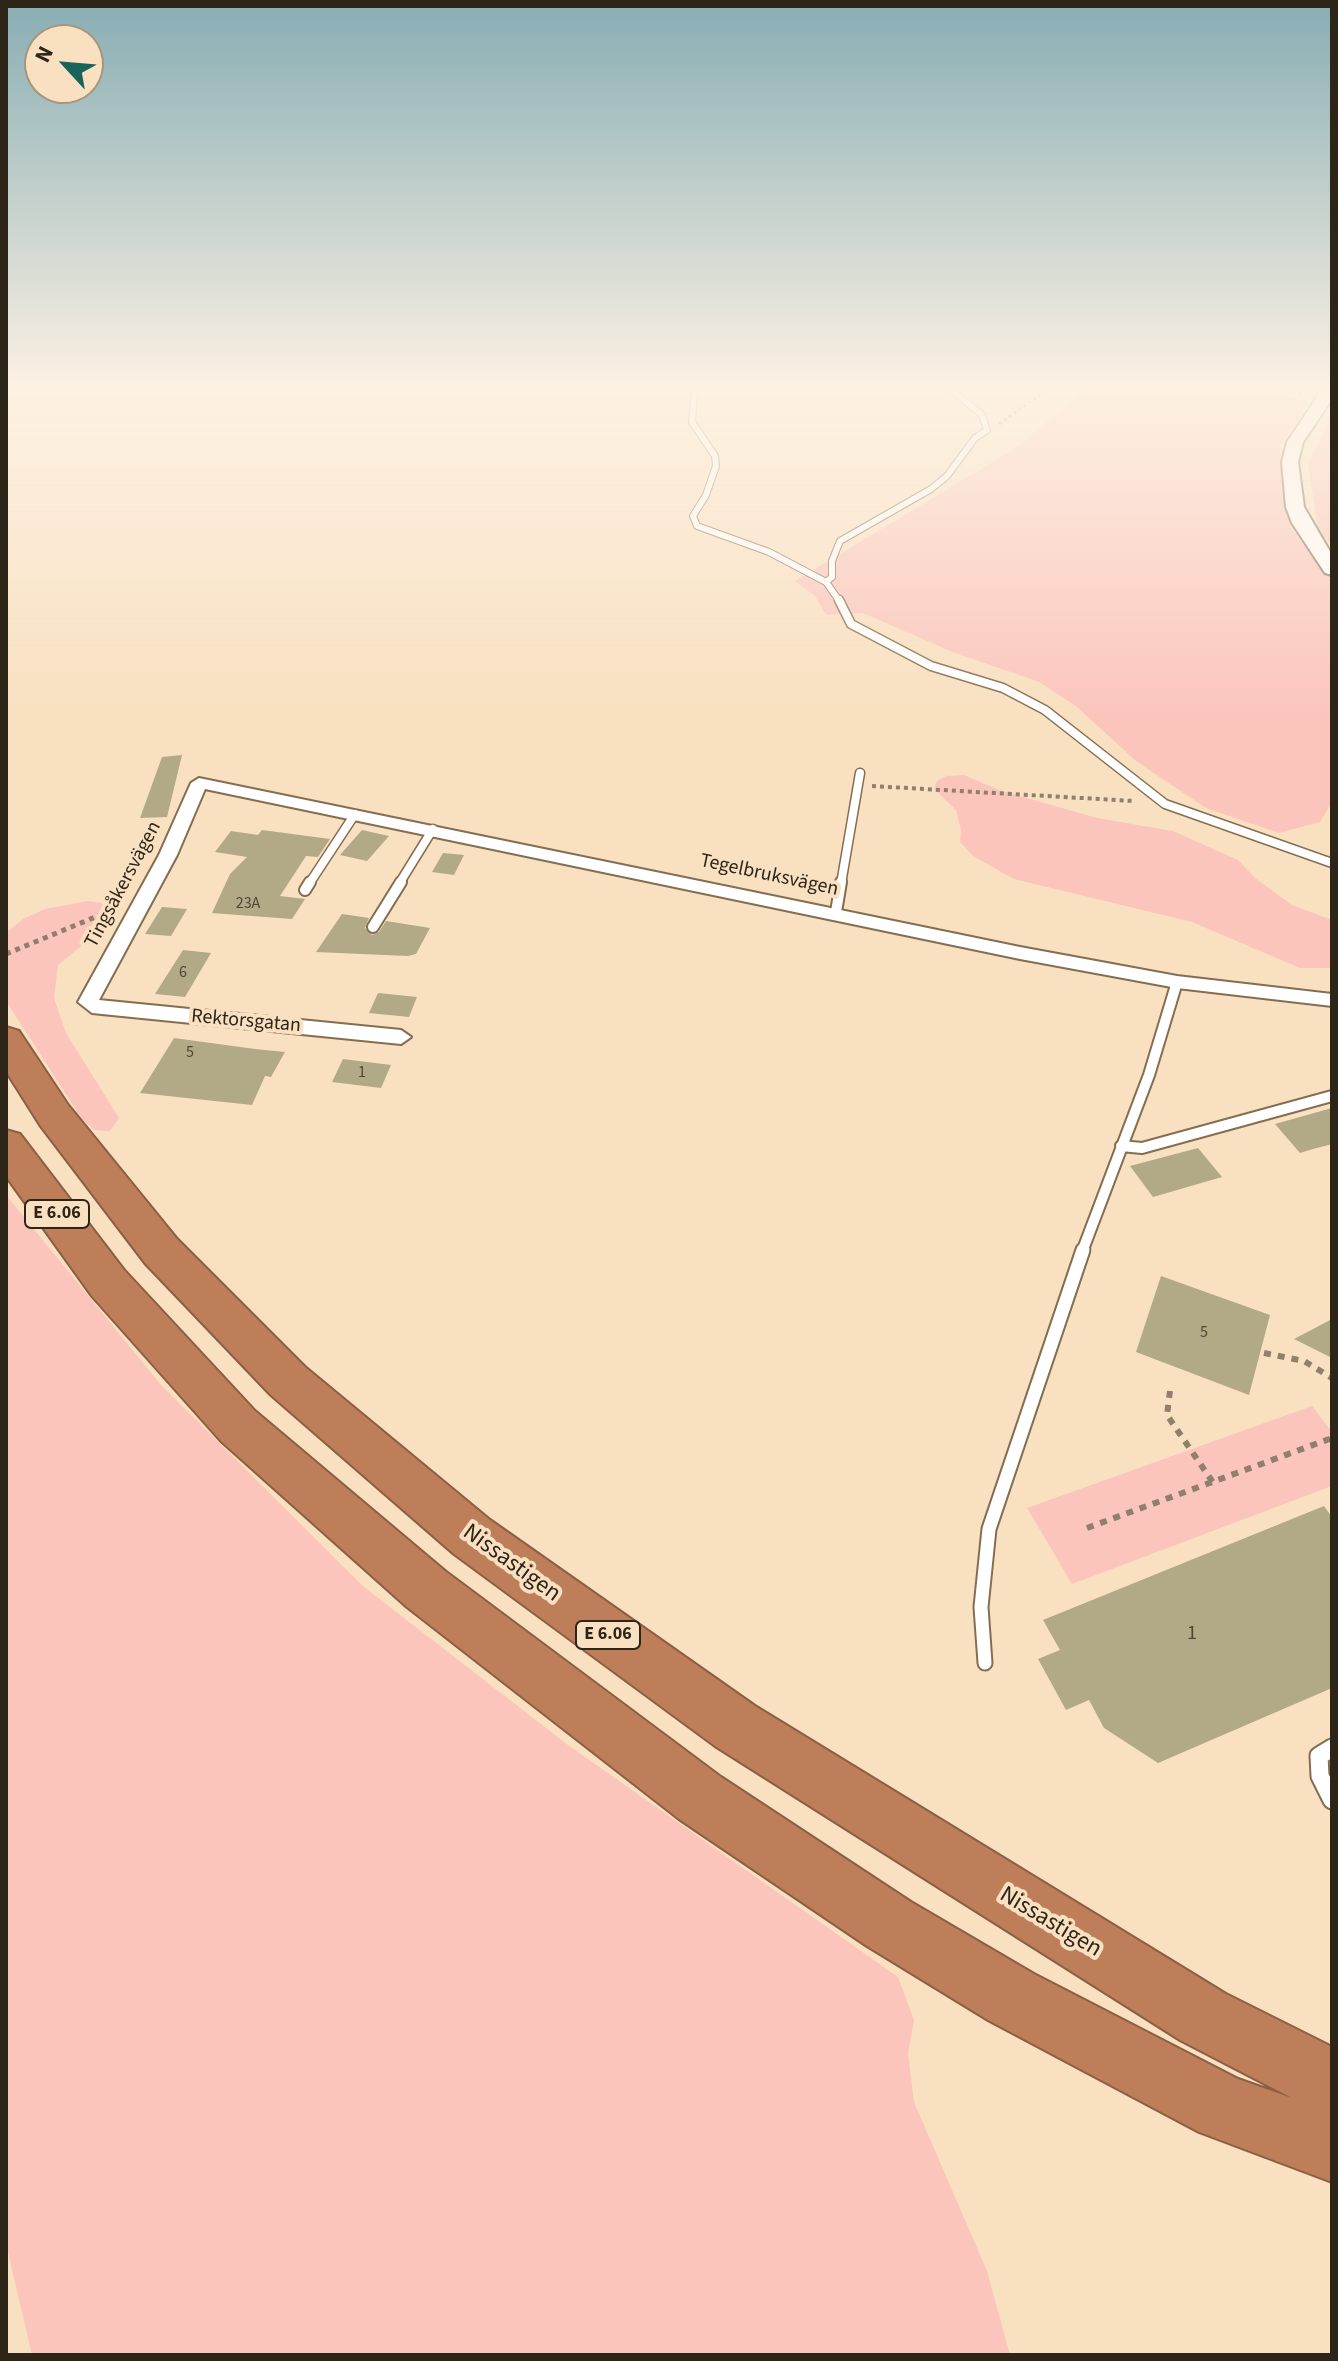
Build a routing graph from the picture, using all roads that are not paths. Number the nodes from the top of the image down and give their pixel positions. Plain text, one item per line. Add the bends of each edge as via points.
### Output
1 (706, 495) edge
2 (920, 495) edge
3 (1296, 495) edge
4 (1332, 569) edge
5 (826, 582) junction
6 (860, 773) dead end
7 (199, 783) joint
8 (355, 814) junction
9 (433, 829) junction
10 (1332, 863) edge
11 (305, 890) dead end
12 (836, 912) junction
13 (373, 927) dead end
14 (1177, 982) junction
15 (1332, 1000) edge
16 (92, 1006) joint
17 (401, 1037) dead end
18 (6, 1040) edge
19 (1332, 1096) edge
20 (6, 1145) edge
21 (1121, 1146) junction
22 (985, 1663) dead end
23 (1332, 1748) edge
24 (1332, 1800) edge
25 (1332, 2083) edge
26 (1332, 2147) edge

1 - 5 lane via 693,516 697,526 769,552
2 - 5 lane via 840,541 832,577
3 - 4 street via 1301,523
5 - 10 lane via 851,624 931,666 1003,688 1045,710 1162,802
6 - 12 lane
7 - 8 street, Tegelbruksvägen
7 - 16 street, Tingsåkersvägen via 168,855 88,1002
8 - 9 street, Tegelbruksvägen
8 - 11 lane
9 - 12 street, Tegelbruksvägen
9 - 13 lane
12 - 14 street, Tegelbruksvägen
14 - 15 street, Tegelbruksvägen
14 - 21 lane
16 - 17 street, Rektorsgatan
18 - 25 highway, Nissastigen / E 6.06 via 54,1115 161,1251 288,1381 472,1537 735,1726 1203,2017
19 - 21 lane via 1142,1148
20 - 26 highway, E 6.06 via 108,1283 238,1426 426,1589 700,1798 889,1924 1011,1997 1223,2108
21 - 22 lane via 989,1529 981,1607
23 - 24 lane via 1319,1756 1320,1776

